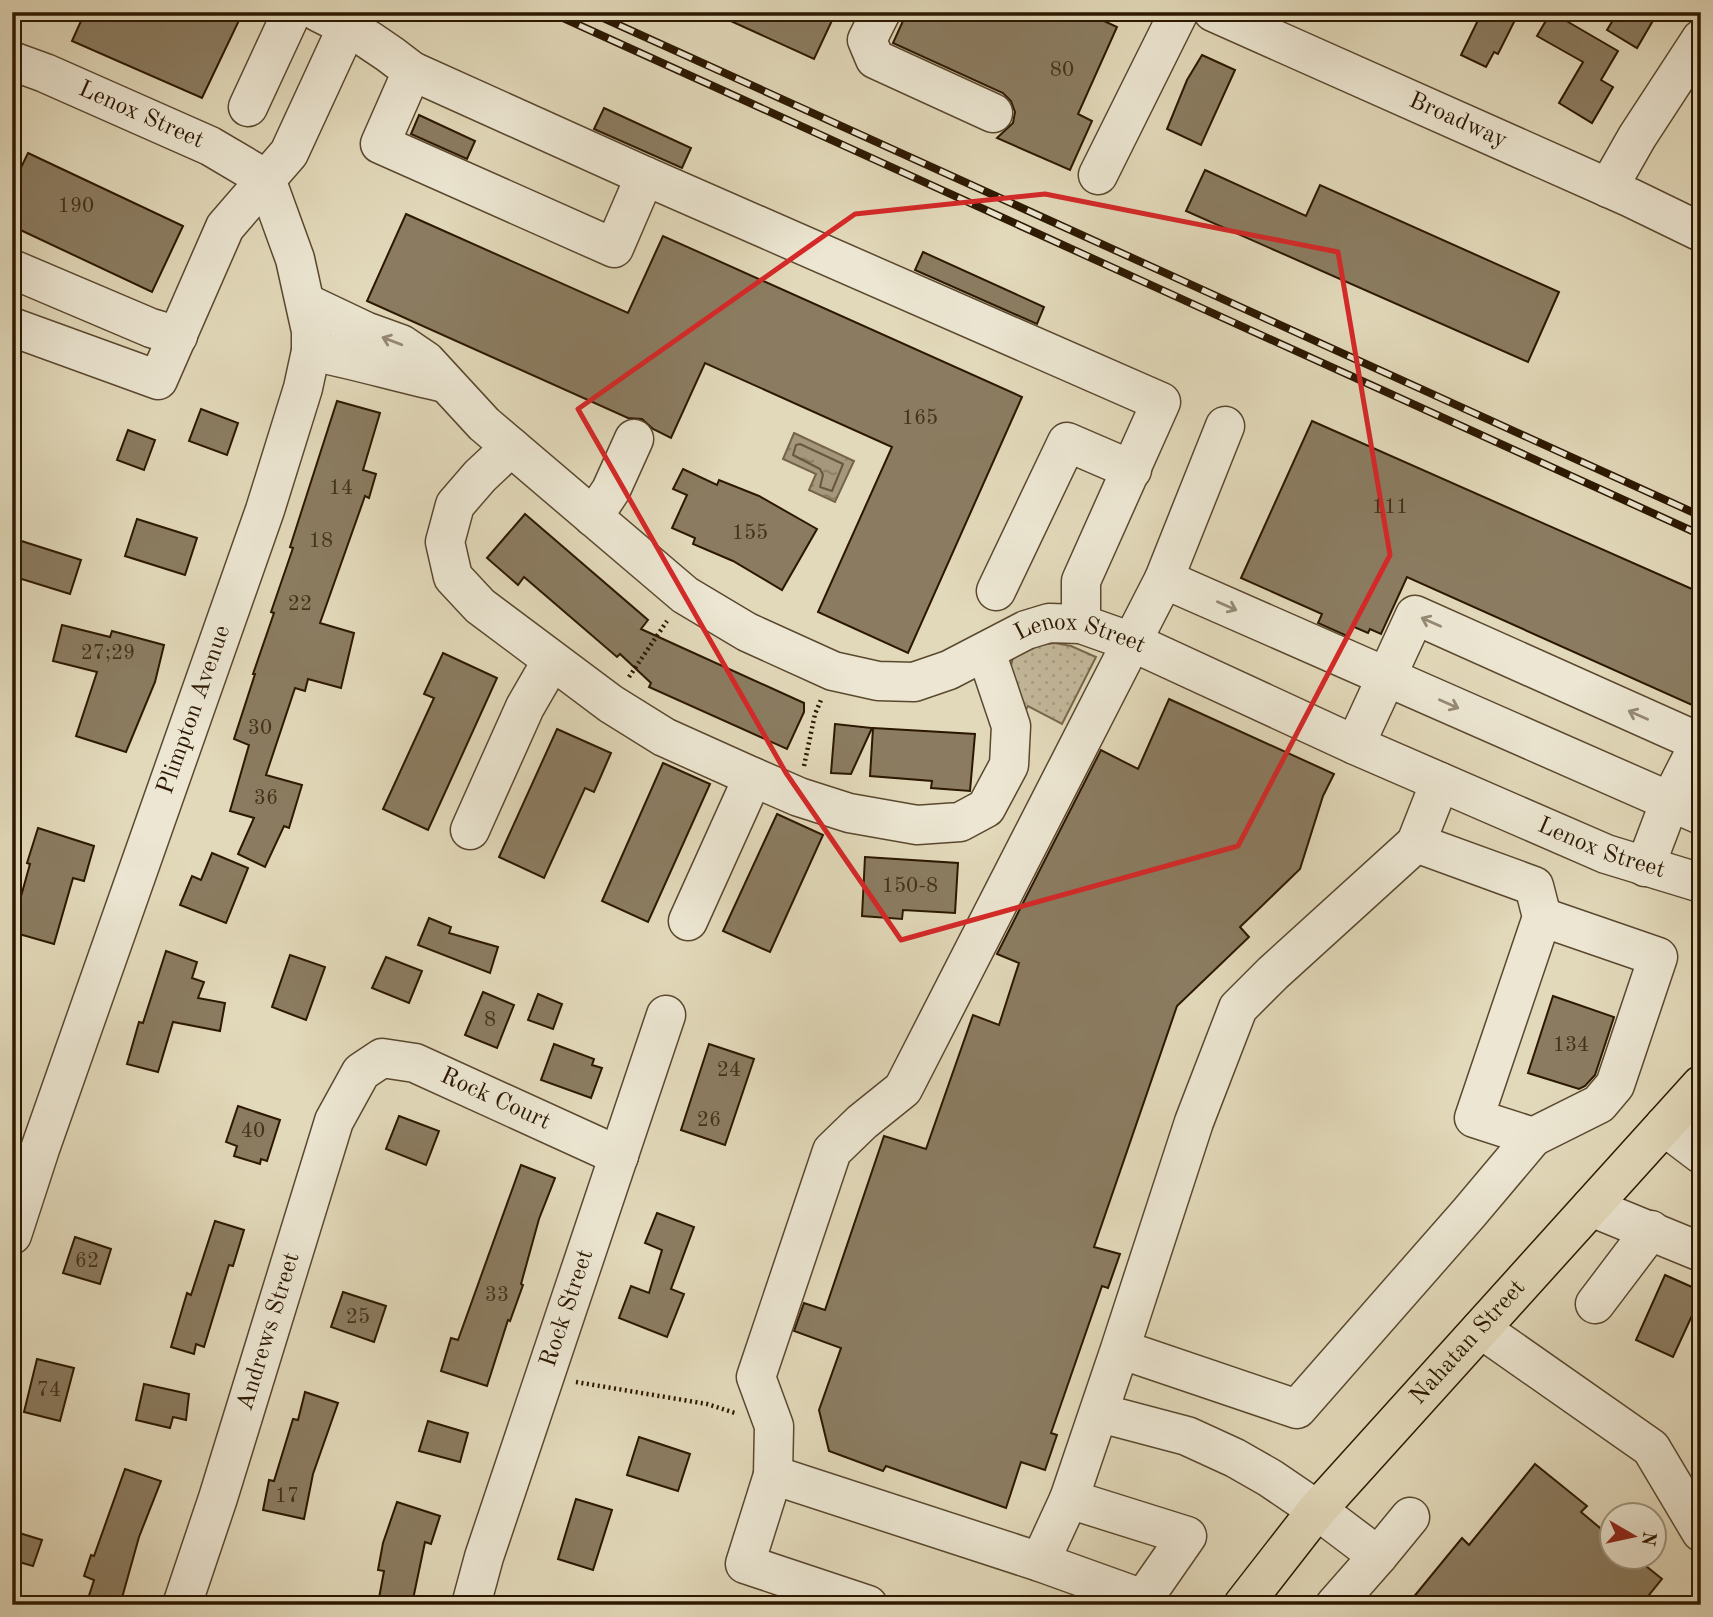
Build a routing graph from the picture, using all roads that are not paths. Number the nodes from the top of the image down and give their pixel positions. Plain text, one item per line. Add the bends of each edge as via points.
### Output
1 (292, 12) edge
2 (881, 12) edge
3 (1179, 12) edge
4 (1213, 12) edge
5 (340, 17) edge
6 (1274, 24) edge
7 (1701, 39) edge
8 (12, 61) edge
9 (412, 71) junction
10 (248, 107) dead end
11 (993, 113) dead end
12 (1098, 175) dead end
13 (645, 176) junction
14 (266, 179) junction
15 (1608, 188) junction
16 (1701, 232) edge
17 (12, 269) edge
18 (306, 303) junction
19 (12, 327) edge
20 (178, 336) junction
21 (311, 351) junction
22 (445, 383) junction
23 (1225, 426) dead end
24 (634, 439) dead end
25 (511, 447) junction
26 (1132, 470) junction
27 (593, 517) junction
28 (1164, 579) junction
29 (996, 591) dead end
30 (1081, 624) junction
31 (1132, 642) junction
32 (986, 652) junction
33 (551, 662) junction
34 (1386, 676) junction
35 (1700, 743) edge
36 (1355, 745) junction
37 (753, 777) junction
38 (1440, 782) junction
39 (1685, 808) edge
40 (470, 830) dead end
41 (1416, 843) junction
42 (1645, 867) junction
43 (1695, 886) edge
44 (1542, 917) junction
45 (688, 921) dead end
46 (666, 1015) dead end
47 (370, 1066) joint
48 (1701, 1085) edge
49 (1664, 1126) junction
50 (1533, 1137) junction
51 (1701, 1154) edge
52 (619, 1156) junction
53 (1591, 1207) junction
54 (1651, 1230) junction
55 (12, 1235) edge
56 (1701, 1252) edge
57 (1595, 1304) dead end
58 (1481, 1328) junction
59 (1120, 1349) junction
60 (1100, 1413) junction
61 (773, 1475) junction
62 (1069, 1499) junction
63 (1317, 1510) junction
64 (1410, 1517) dead end
65 (1701, 1532) edge
66 (1378, 1556) junction
67 (1040, 1562) junction
68 (1141, 1602) edge
69 (182, 1605) edge
70 (471, 1605) edge
71 (869, 1605) edge
72 (1243, 1605) edge
73 (1335, 1605) edge

1 - 10 street
2 - 11 street via 867,40 875,59
3 - 12 street
4 - 6 street, Broadway
5 - 9 street
5 - 14 street via 289,153
6 - 15 street, Broadway
7 - 15 street
8 - 14 street, Lenox Street via 210,146
9 - 13 street
9 - 13 street via 380,144 393,150 614,248
13 - 26 street via 1161,401
14 - 18 street, Plimpton Avenue
14 - 20 street via 225,228
15 - 16 street, Broadway
17 - 20 street
18 - 21 street, Plimpton Avenue
22 -> 18 street, Lenox Street via 426,361 401,344
19 - 20 street via 158,380
21 - 22 street
21 - 55 street, Plimpton Avenue via 265,510
22 - 25 street, Lenox Street
23 - 28 street
24 - 27 street
25 - 27 street, Lenox Street
25 - 33 street via 455,505 445,542 453,577 480,606
26 - 29 street via 1067,442
26 - 30 street via 1081,581
27 - 32 street, Lenox Street via 704,608 833,670 878,681 914,682
28 - 31 street
28 -> 34 street
30 - 31 street, Lenox Street
30 - 32 street, Lenox Street via 1049,624
31 - 36 street, Lenox Street
31 - 61 street via 904,1089 832,1151 756,1377 774,1426
32 - 37 street via 1011,726 1009,765 986,808 960,822 917,825 849,813
33 - 37 street via 664,737
33 - 40 street via 525,707
35 -> 34 street via 1415,615
34 - 36 street
34 -> 39 street
35 - 39 street
36 - 38 street, Lenox Street
37 - 45 street
38 - 41 street
38 - 42 street, Lenox Street
39 - 42 street
41 - 44 street via 1534,886
41 - 59 street via 1238,1008 1194,1122
42 - 43 street, Lenox Street
44 - 50 street via 1474,1118
44 - 50 street via 1658,957 1615,1085 1599,1104
46 - 52 street, Rock Street
47 - 52 street, Rock Court via 382,1058 415,1063
47 - 69 street, Andrews Street via 361,1072 334,1121
48 - 49 main road, Nahatan Street
49 - 51 street
49 - 53 main road, Nahatan Street
50 - 59 street via 1297,1409
52 - 70 street, Rock Street
53 - 54 street
53 - 58 main road, Nahatan Street
54 - 56 street
54 - 57 street
58 - 63 main road, Nahatan Street
58 - 65 street via 1651,1448
59 - 60 street
60 - 62 street
60 - 63 street via 1211,1447
61 - 67 street
61 - 71 street via 745,1564
62 - 67 street
62 - 68 street via 1187,1536
63 - 66 street
63 - 72 main road, Nahatan Street
64 - 66 street
66 - 73 street
67 - 68 street

